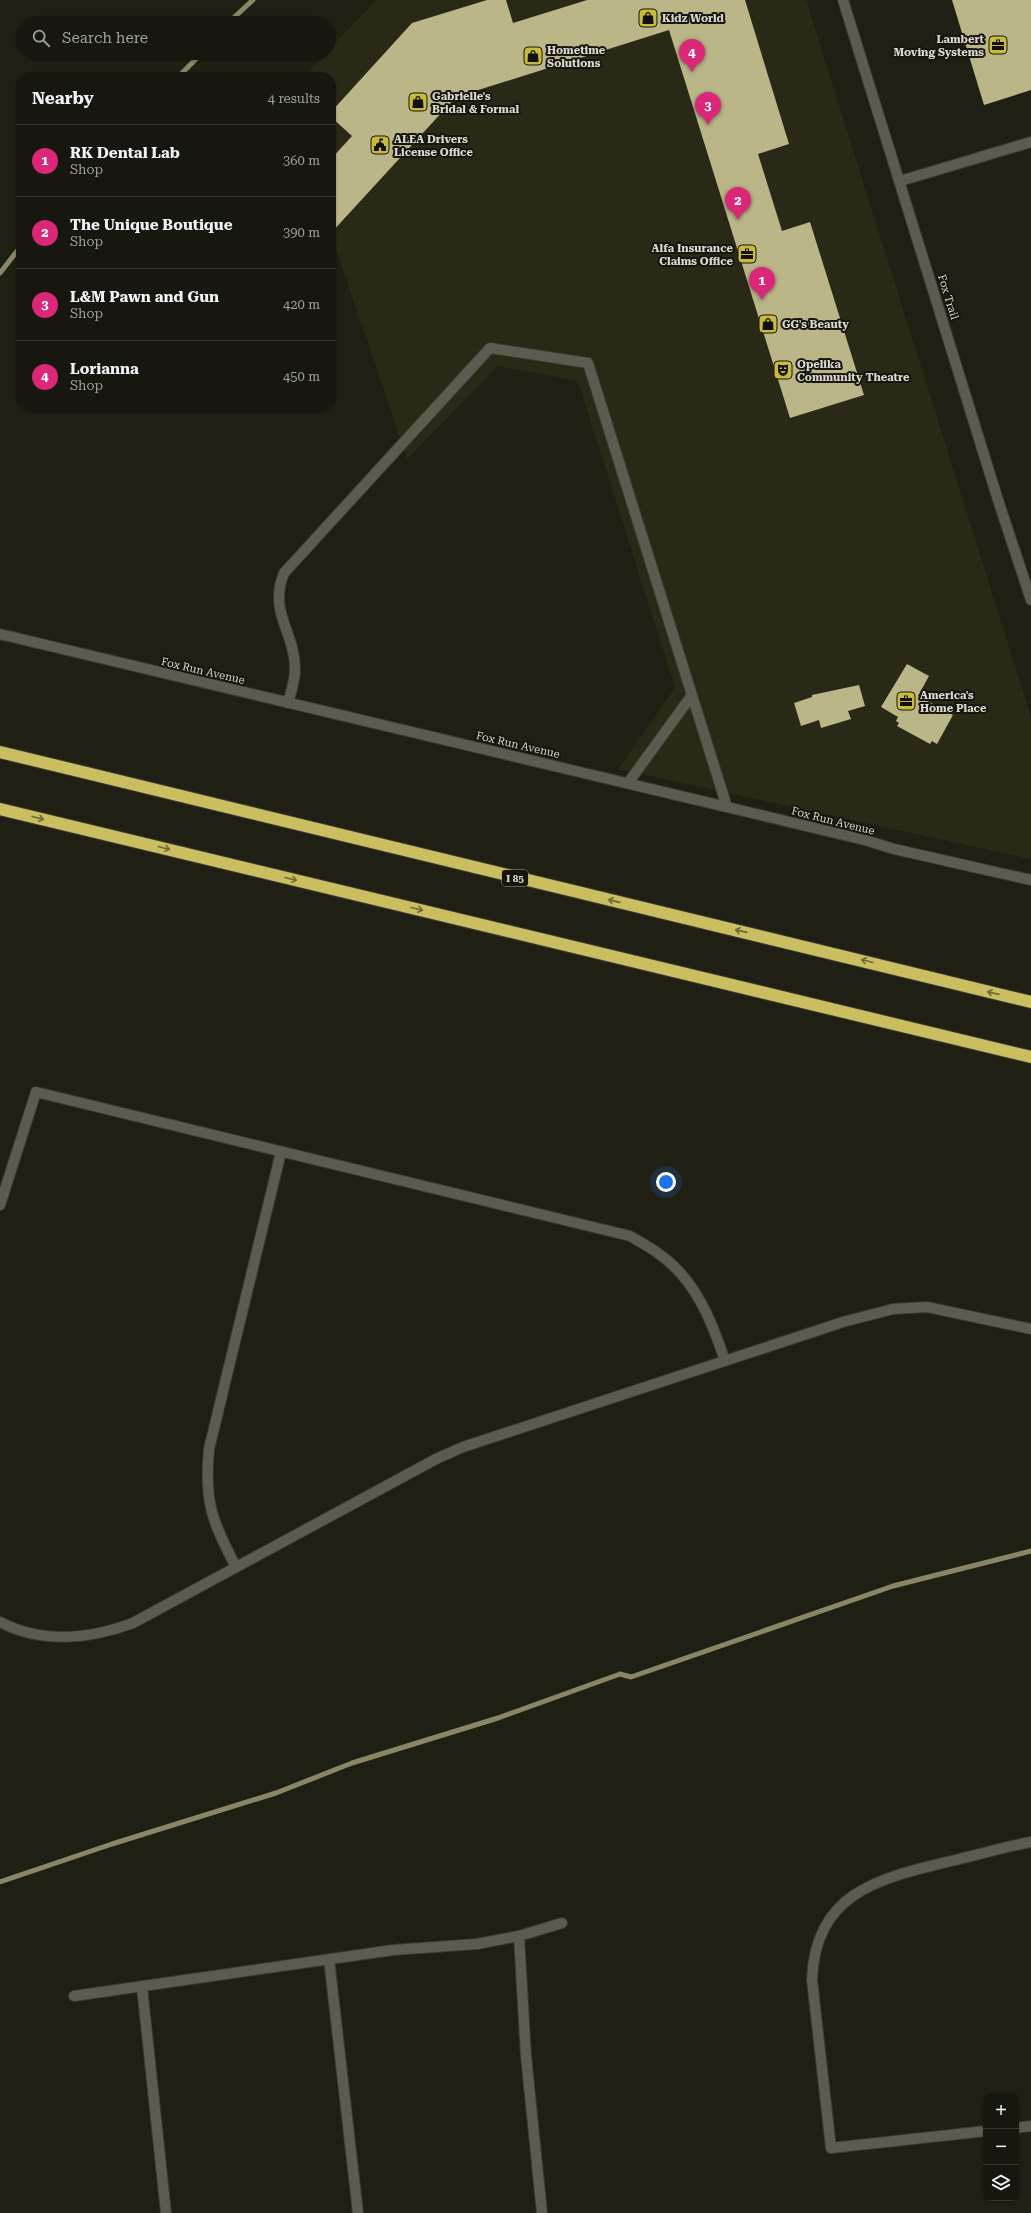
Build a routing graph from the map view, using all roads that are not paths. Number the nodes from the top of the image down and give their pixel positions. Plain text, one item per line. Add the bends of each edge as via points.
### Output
1 (843, 0) edge
2 (1031, 142) edge
3 (900, 181) junction
4 (1031, 600) edge
5 (0, 634) edge
6 (692, 695) junction
7 (288, 703) junction
8 (0, 752) edge
9 (628, 783) junction
10 (727, 807) junction
11 (0, 809) edge
12 (1031, 880) edge
13 (1031, 1002) edge
14 (1031, 1057) edge
15 (281, 1152) junction
16 (0, 1205) edge
17 (1031, 1329) edge
18 (725, 1360) junction
19 (236, 1567) junction
20 (0, 1622) edge
21 (1031, 1842) edge
22 (562, 1924) dead end
23 (519, 1936) junction
24 (329, 1959) junction
25 (142, 1987) junction
26 (74, 1996) dead end
27 (1031, 2126) edge
28 (1019, 2128) edge
29 (983, 2131) edge
30 (166, 2213) edge
31 (358, 2213) edge
32 (542, 2213) edge

1 - 3 street, Fox Trail
2 - 3 street
3 - 4 street, Fox Trail
5 - 7 street, Fox Run Avenue
6 - 7 street via 588,363 490,348 284,573 277,599 295,669
6 - 9 street
6 - 10 street
7 - 9 street, Fox Run Avenue
13 -> 8 highway, I 85
9 - 10 street, Fox Run Avenue
10 - 12 street, Fox Run Avenue
11 -> 14 highway
15 - 16 street via 36,1092
15 - 18 street via 630,1236 660,1254 683,1275 702,1303
15 - 19 street via 209,1449 206,1478 209,1505 215,1524
17 - 18 street via 927,1306 893,1309 843,1322
18 - 19 street via 463,1447 436,1459
19 - 20 street via 133,1624 109,1632 76,1637 43,1635 15,1630
21 - 29 street via 912,1870 870,1884 839,1907 819,1939 813,1960 813,1987 831,2148
22 - 23 street
23 - 24 street via 477,1944 393,1950
23 - 32 street via 526,2056
24 - 25 street
24 - 31 street
25 - 26 street
25 - 30 street
27 - 28 street

